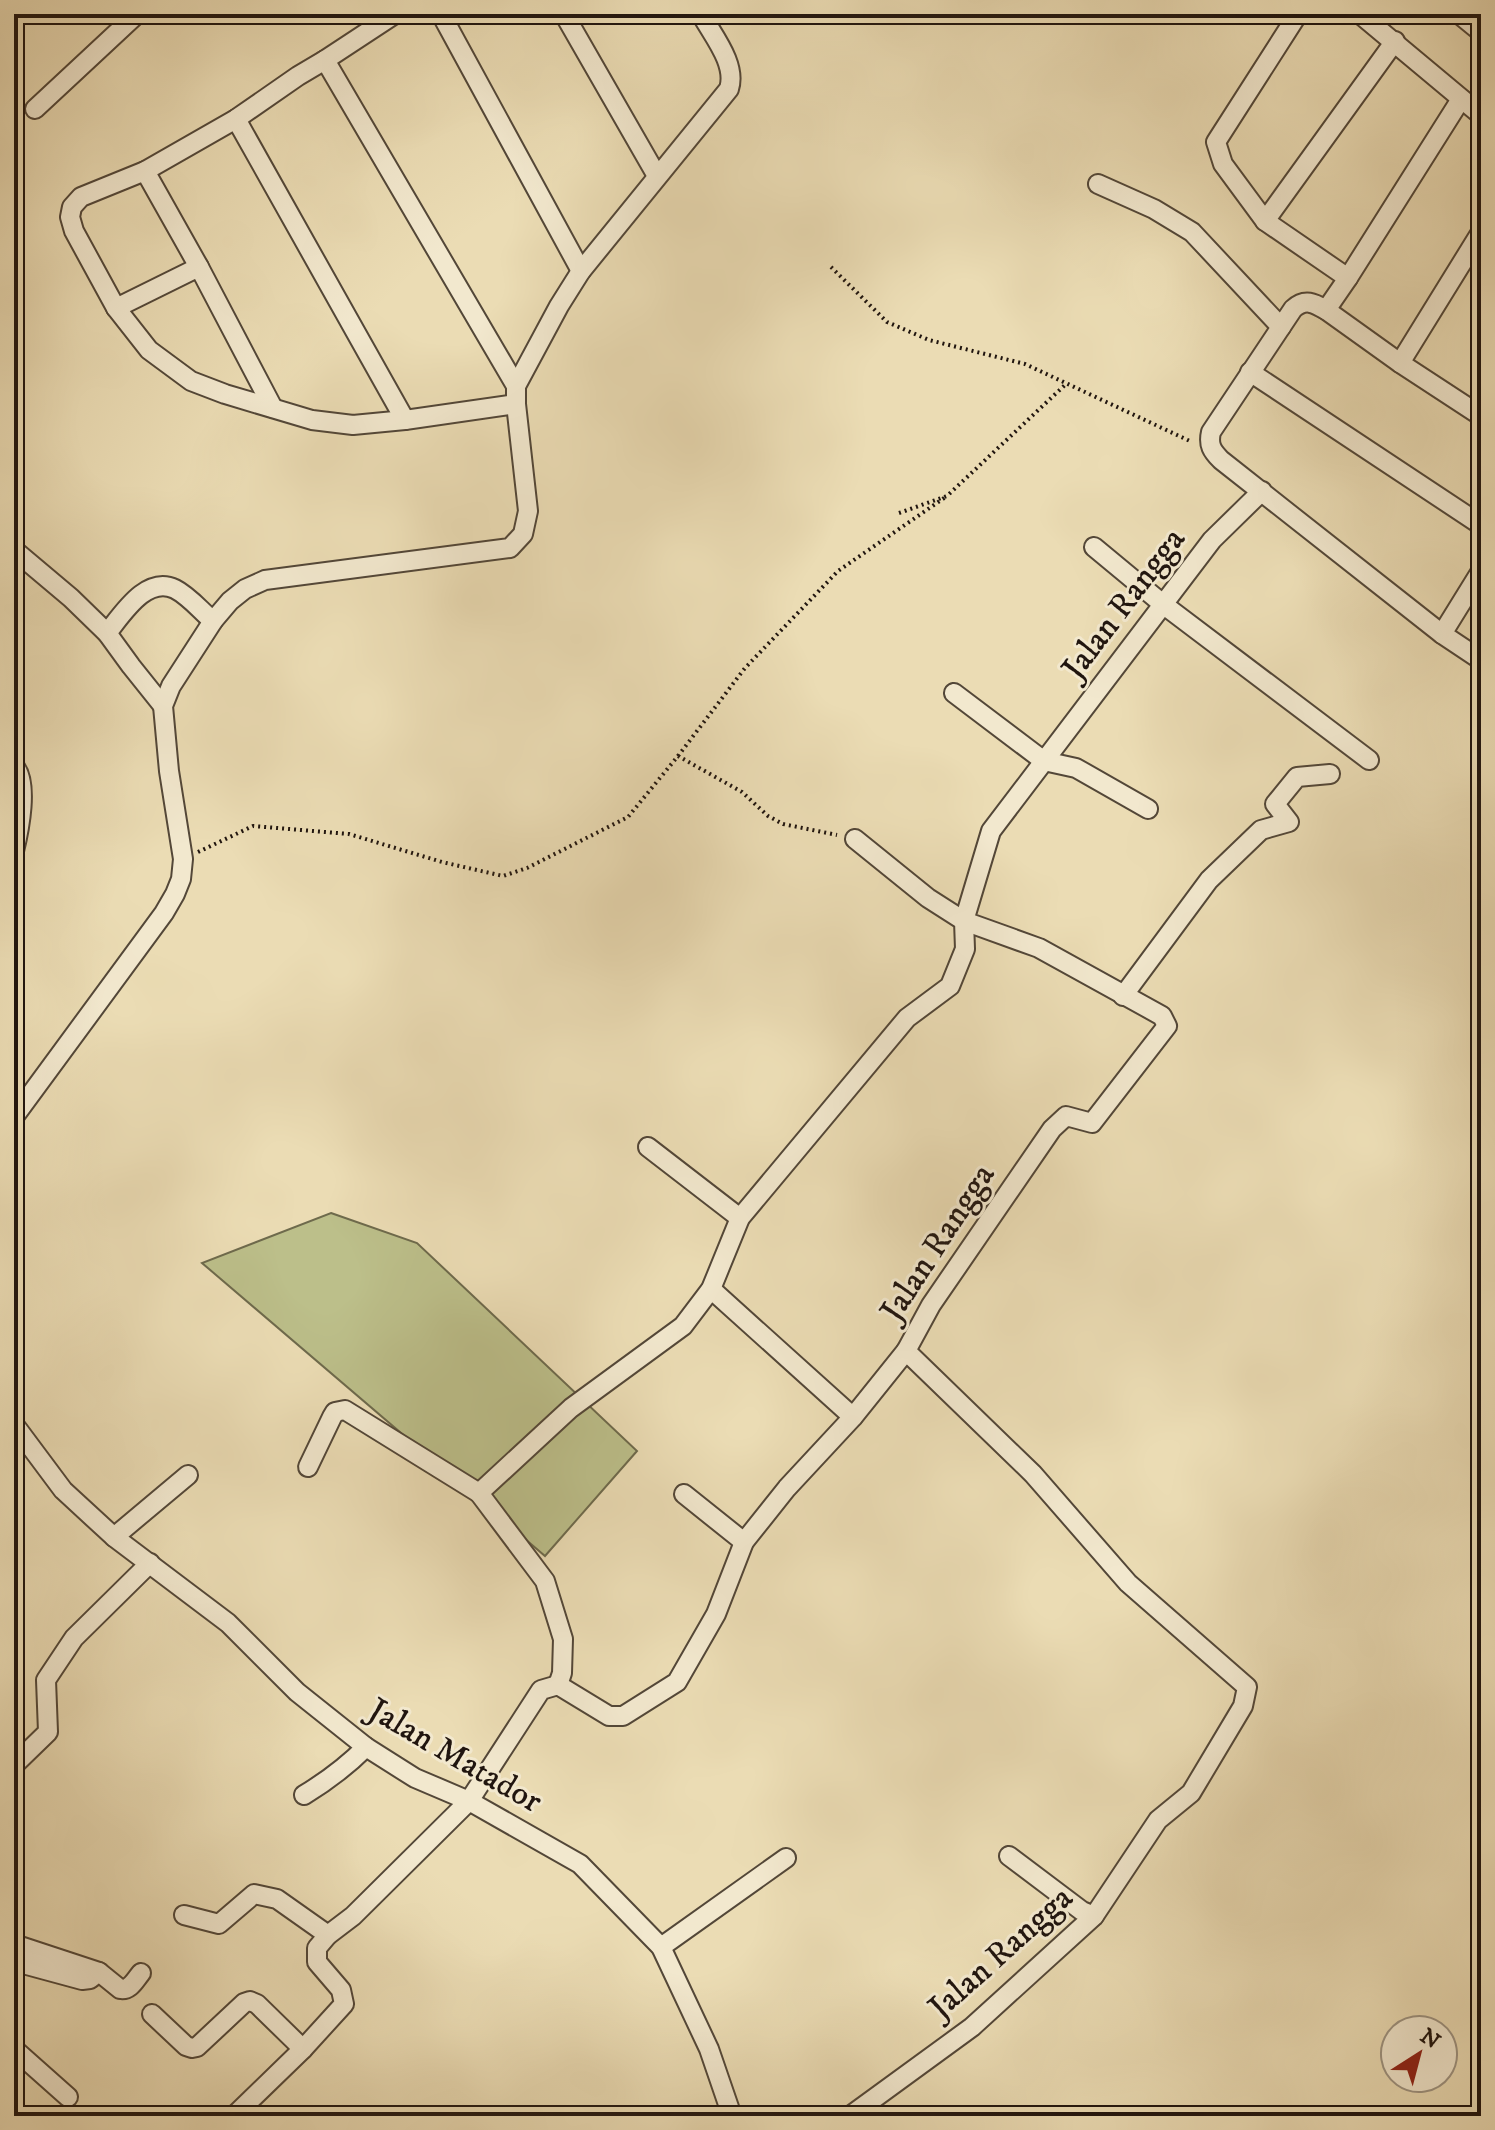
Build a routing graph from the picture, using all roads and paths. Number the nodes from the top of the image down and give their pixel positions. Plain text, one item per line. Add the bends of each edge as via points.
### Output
1 (137, 14) edge
2 (395, 14) edge
3 (441, 14) edge
4 (564, 14) edge
5 (701, 14) edge
6 (1298, 14) edge
7 (1360, 14) edge
8 (1459, 14) edge
9 (1481, 32) edge
10 (1395, 41) junction
11 (325, 60) junction
12 (1461, 99) junction
13 (35, 109) dead end
14 (1481, 115) edge
15 (236, 119) junction
16 (145, 171) junction
17 (657, 176) junction
18 (1098, 184) dead end
19 (1265, 221) junction
20 (1481, 232) edge
21 (199, 267) junction
22 (831, 267) dead end
23 (581, 271) junction
24 (1348, 278) junction
25 (116, 308) junction
26 (1326, 310) junction
27 (1281, 327) junction
28 (1400, 363) junction
29 (1250, 372) junction
30 (1066, 384) junction
31 (516, 395) junction
32 (273, 408) junction
33 (1480, 411) edge
34 (405, 420) junction
35 (1212, 451) junction
36 (1262, 491) junction
37 (947, 496) junction
38 (899, 513) dead end
39 (1481, 525) edge
40 (1094, 547) dead end
41 (14, 550) edge
42 (1481, 571) edge
43 (1164, 605) junction
44 (213, 621) junction
45 (107, 633) junction
46 (1442, 634) junction
47 (1481, 660) edge
48 (954, 693) dead end
49 (163, 706) junction
50 (678, 756) junction
51 (1369, 760) dead end
52 (1044, 761) junction
53 (14, 766) edge
54 (1330, 774) dead end
55 (1148, 809) dead end
56 (855, 839) joint
57 (14, 851) edge
58 (183, 859) junction
59 (964, 921) junction
60 (1123, 996) junction
61 (14, 1117) edge
62 (648, 1147) dead end
63 (740, 1218) junction
64 (711, 1289) junction
65 (906, 1351) junction
66 (853, 1417) junction
67 (16, 1427) edge
68 (308, 1467) dead end
69 (188, 1475) dead end
70 (479, 1493) junction
71 (684, 1494) dead end
72 (114, 1537) junction
73 (744, 1542) junction
74 (150, 1563) junction
75 (558, 1685) junction
76 (366, 1747) junction
77 (14, 1765) edge
78 (304, 1795) dead end
79 (469, 1801) junction
80 (1009, 1856) dead end
81 (786, 1858) dead end
82 (184, 1915) dead end
83 (1094, 1916) junction
84 (328, 1935) junction
85 (14, 1944) edge
86 (661, 1947) junction
87 (14, 1965) edge
88 (99, 1972) junction
89 (141, 1973) dead end
90 (152, 2014) dead end
91 (14, 2049) edge
92 (303, 2049) junction
93 (68, 2097) dead end
94 (234, 2116) edge
95 (732, 2116) edge
96 (850, 2116) edge

1 - 13 street
2 - 11 street
3 - 23 street
4 - 17 street
5 - 17 street via 733,78
6 - 19 street via 1216,142 1223,164
7 - 10 street
8 - 9 street
10 - 12 street
10 - 19 street
11 - 15 street
11 - 31 street
12 - 14 street
12 - 24 street
15 - 16 street
15 - 34 street
16 - 21 street
16 - 25 street via 81,197 72,207 74,231
17 - 23 street
18 - 27 street via 1192,232
19 - 24 street
20 - 28 street
21 - 25 street
21 - 32 street
22 - 30 path via 887,322 929,340 1025,364
23 - 31 street
24 - 26 street
25 - 32 street via 149,350 191,381
26 - 27 street via 1313,303 1298,304
26 - 28 street
27 - 29 street
28 - 33 street
29 - 35 street via 1211,432
29 - 39 street
30 - 35 path
30 - 37 path
31 - 34 street
31 - 44 street via 528,511 523,534 510,548 265,580 245,589
32 - 34 street via 353,425
35 - 36 street
36 - 43 street, Jalan Rangga via 1212,540
36 - 46 street
37 - 38 path
37 - 50 path via 838,571 745,668
40 - 43 street
41 - 45 street
42 - 46 street
43 - 51 street
43 - 52 street, Jalan Rangga
44 - 45 street via 164,585 136,599
44 - 49 street
45 - 49 street
46 - 47 street
48 - 52 street
49 - 58 street
50 - 56 path via 742,792 783,824
50 - 58 path via 628,817 503,876 349,834 253,826
52 - 55 street via 1076,768
52 - 59 street, Jalan Rangga via 991,831
53 - 57 street via 22,804
54 - 60 street via 1297,777 1275,804 1289,822 1261,830 1209,880
56 - 59 street
58 - 61 street via 181,879 164,913
59 - 60 street, Jalan Rangga via 1039,948
59 - 63 street via 965,949 950,986 907,1018
60 - 65 street, Jalan Rangga via 1162,1016 1167,1026 1092,1123 1066,1116 1052,1129 931,1305
62 - 63 street
63 - 64 street
64 - 66 street
64 - 70 street via 683,1326 571,1408
65 - 66 street
65 - 83 street, Jalan Rangga via 1033,1474 1128,1583 1247,1687 1243,1706 1191,1793 1158,1820
66 - 73 street
67 - 72 street, Jalan Matador via 63,1490
68 - 70 street via 335,1412 345,1410
69 - 72 street
70 - 75 street via 545,1581 563,1639
71 - 73 street
72 - 74 street, Jalan Matador
73 - 75 street via 716,1614 677,1682 613,1717
74 - 76 street, Jalan Matador via 228,1623 297,1692
74 - 77 street via 74,1638 46,1680 48,1732
75 - 79 street via 541,1690
76 - 78 street
76 - 79 street, Jalan Matador via 415,1778
79 - 84 street
79 - 86 street, Jalan Matador via 580,1864
80 - 83 street
81 - 86 street
82 - 84 street via 219,1924 254,1894 277,1899
83 - 96 street, Jalan Rangga via 972,2027
84 - 92 street via 317,1948 317,1962 341,1990 344,2004
85 - 88 street
86 - 95 street, Jalan Matador via 709,2049
87 - 88 street via 82,1980
88 - 89 street via 120,1989 128,1988
90 - 92 street via 192,2048 250,2001
91 - 93 street
92 - 94 street

